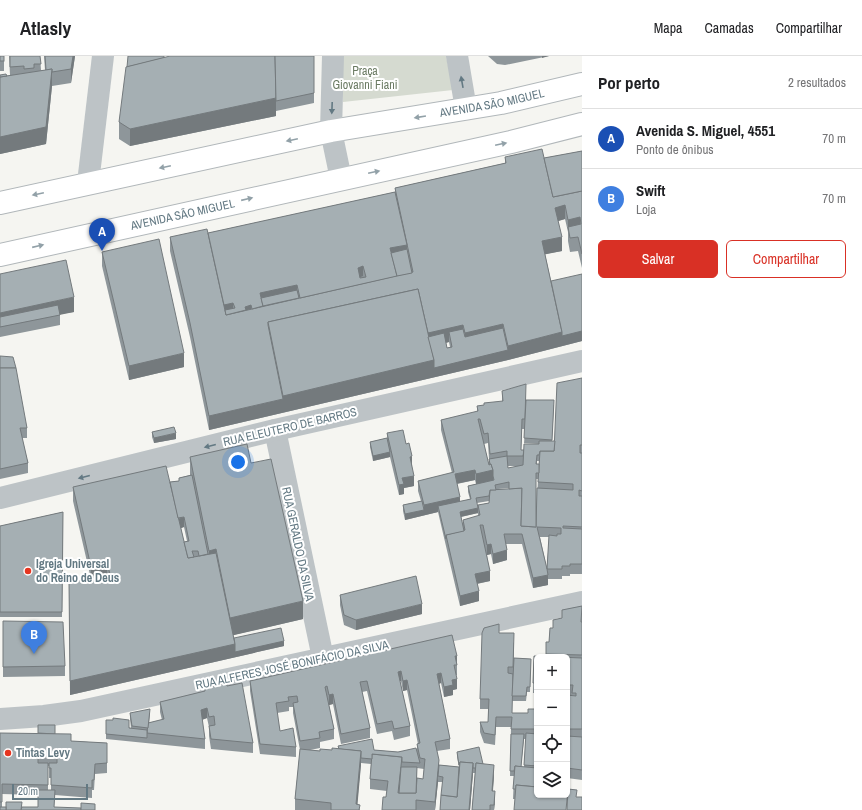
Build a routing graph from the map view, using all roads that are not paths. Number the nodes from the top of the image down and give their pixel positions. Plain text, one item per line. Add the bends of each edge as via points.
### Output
1 (103, 56) edge
2 (333, 56) edge
3 (457, 56) edge
4 (582, 84) edge
5 (466, 109) junction
6 (582, 124) edge
7 (331, 131) junction
8 (341, 179) junction
9 (88, 183) junction
10 (0, 202) edge
11 (0, 255) edge
12 (582, 362) edge
13 (275, 430) junction
14 (0, 498) edge
15 (582, 602) edge
16 (323, 658) junction
17 (0, 719) edge

1 - 9 street
2 -> 7 street
5 -> 3 street
4 - 5 main road, AVENIDA SÃO MIGUEL
5 -> 7 main road, AVENIDA SÃO MIGUEL
8 -> 6 main road, AVENIDA SÃO MIGUEL
7 - 8 street
7 -> 9 main road, AVENIDA SÃO MIGUEL
11 -> 8 main road, AVENIDA SÃO MIGUEL
9 -> 10 main road, AVENIDA SÃO MIGUEL
12 - 13 street, RUA ELEUTERO DE BARROS
13 -> 14 street, RUA ELEUTERO DE BARROS
13 - 16 street, RUA GERALDO DA SILVA
15 - 16 street, RUA ALFERES JOSÉ BONIFÁCIO DA SILVA
16 - 17 street, RUA ALFERES JOSÉ BONIFÁCIO DA SILVA via 82,711

